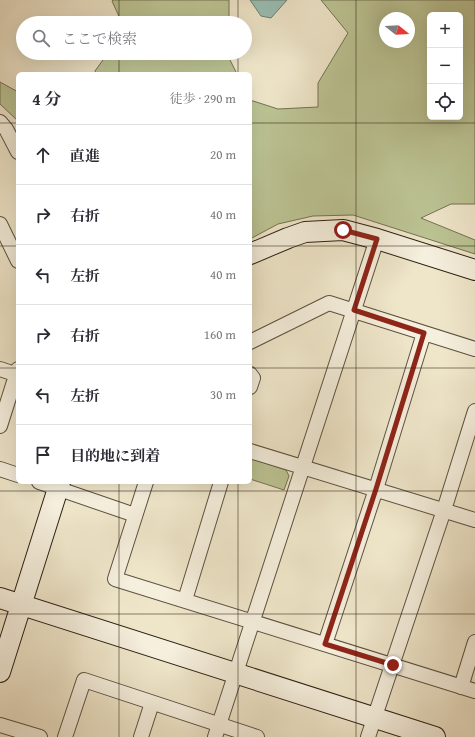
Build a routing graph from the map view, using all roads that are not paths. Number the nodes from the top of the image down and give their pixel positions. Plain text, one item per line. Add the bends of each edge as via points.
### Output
1 (0, 122) edge
2 (16, 148) edge
3 (0, 224) edge
4 (377, 239) junction
5 (252, 253) edge
6 (16, 256) edge
7 (475, 270) edge
8 (354, 310) junction
9 (424, 333) junction
10 (252, 341) edge
11 (475, 349) edge
12 (0, 369) edge
13 (16, 373) edge
14 (16, 376) edge
15 (475, 411) edge
16 (0, 426) edge
17 (252, 452) edge
18 (303, 467) junction
19 (0, 469) edge
20 (16, 474) edge
21 (145, 484) edge
22 (220, 484) edge
23 (59, 485) edge
24 (376, 489) junction
25 (444, 510) junction
26 (135, 515) junction
27 (475, 520) edge
28 (0, 598) edge
29 (185, 600) junction
30 (20, 605) junction
31 (253, 622) junction
32 (475, 642) edge
33 (325, 644) junction
34 (393, 665) junction
35 (0, 672) edge
36 (236, 673) junction
37 (461, 687) junction
38 (475, 691) edge
39 (152, 702) junction
40 (374, 718) junction
41 (0, 725) edge
42 (218, 731) edge
43 (40, 737) edge
44 (65, 737) edge
45 (141, 737) edge
46 (257, 737) edge
47 (368, 737) edge
48 (435, 737) edge

1 - 2 street
3 - 6 street
4 - 5 street via 343,230 305,232
4 - 7 street
4 - 8 street
8 - 9 street
8 - 10 street via 329,303
8 - 18 street
9 - 11 street
9 - 24 street
12 - 13 street
14 - 16 street
15 - 25 street
17 - 18 street
18 - 24 street
18 - 31 street
19 - 20 street
21 - 26 street
22 - 29 street
23 - 26 street
23 - 30 street
24 - 25 street
24 - 33 street
25 - 27 street
25 - 34 street
26 - 29 street via 115,579
28 - 30 street
29 - 31 street
30 - 35 street
30 - 36 street
31 - 33 street
31 - 36 street
32 - 37 street
33 - 34 street
34 - 37 street
34 - 40 street
36 - 40 street
36 - 42 street
37 - 38 street
39 - 42 street
39 - 44 street via 84,680
39 - 45 street
40 - 47 street
40 - 48 street
41 - 43 street
42 - 46 street

